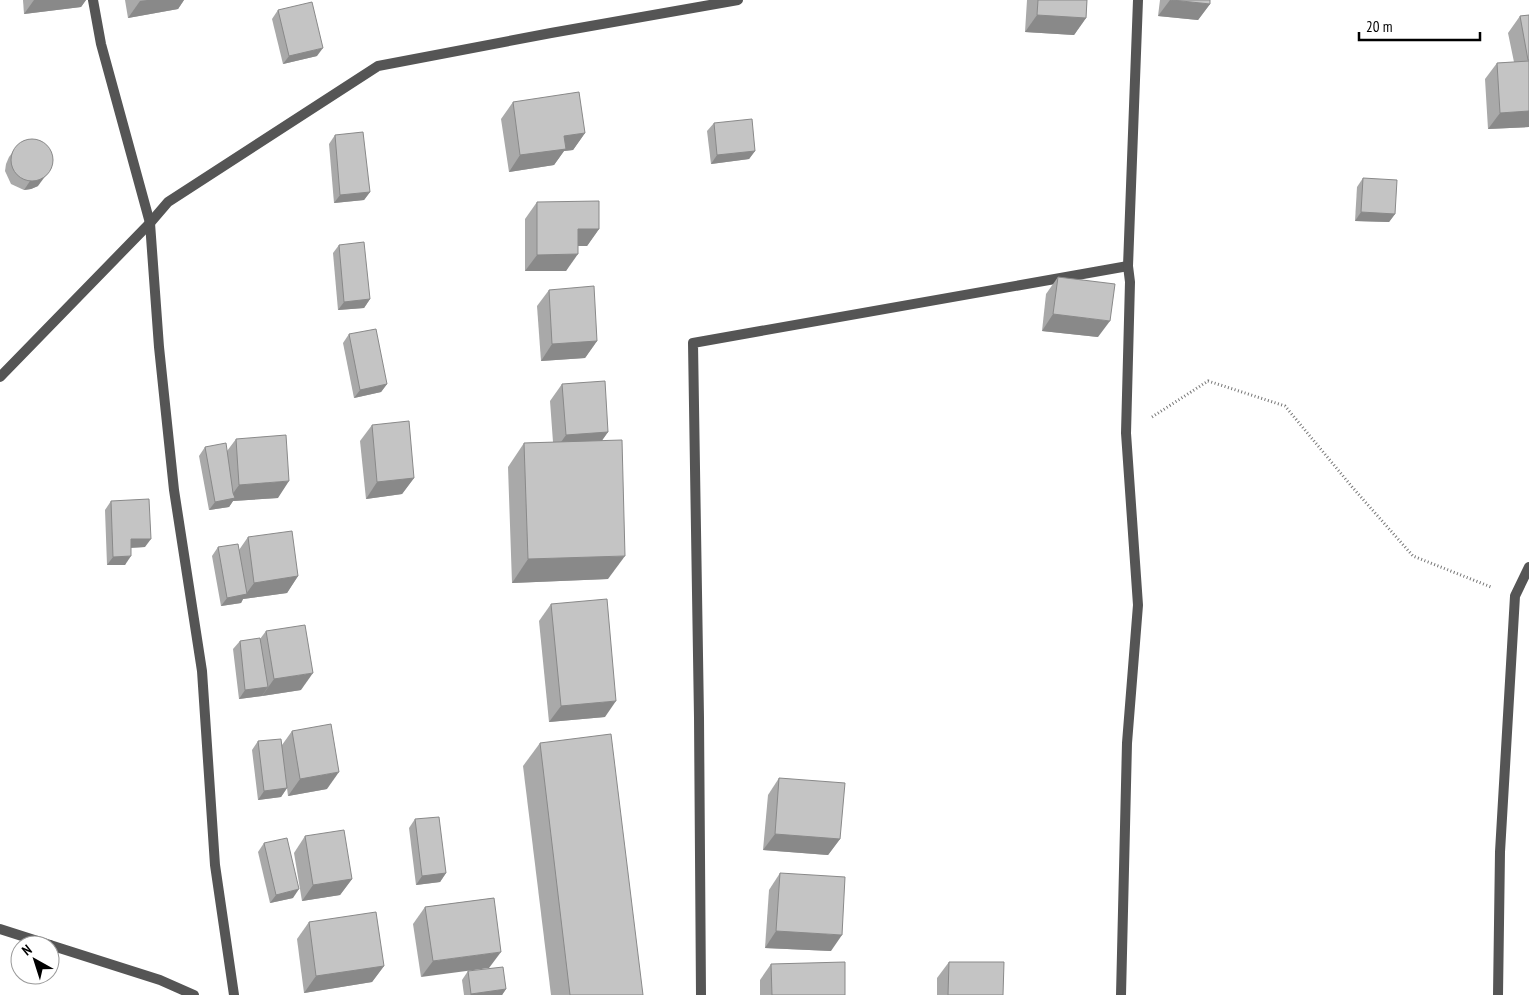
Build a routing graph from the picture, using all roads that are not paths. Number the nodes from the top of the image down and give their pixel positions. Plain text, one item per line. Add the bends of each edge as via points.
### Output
1 (93, 0) edge
2 (738, 0) edge
3 (1138, 0) edge
4 (150, 223) junction
5 (1128, 266) junction
6 (0, 377) edge
7 (1529, 566) edge
8 (0, 929) edge
9 (19, 935) edge
10 (60, 948) edge
11 (194, 995) edge
12 (234, 995) edge
13 (700, 995) edge
14 (1121, 995) edge
15 (1498, 995) edge

1 - 4 street via 101,44
2 - 4 street via 378,66 168,202
3 - 5 street
4 - 6 street
4 - 12 street via 174,490 202,671 215,865
5 - 13 street via 693,343
5 - 14 street via 1126,433 1138,605 1127,743
7 - 15 street via 1515,596 1500,852
8 - 9 street
10 - 11 street via 160,980

